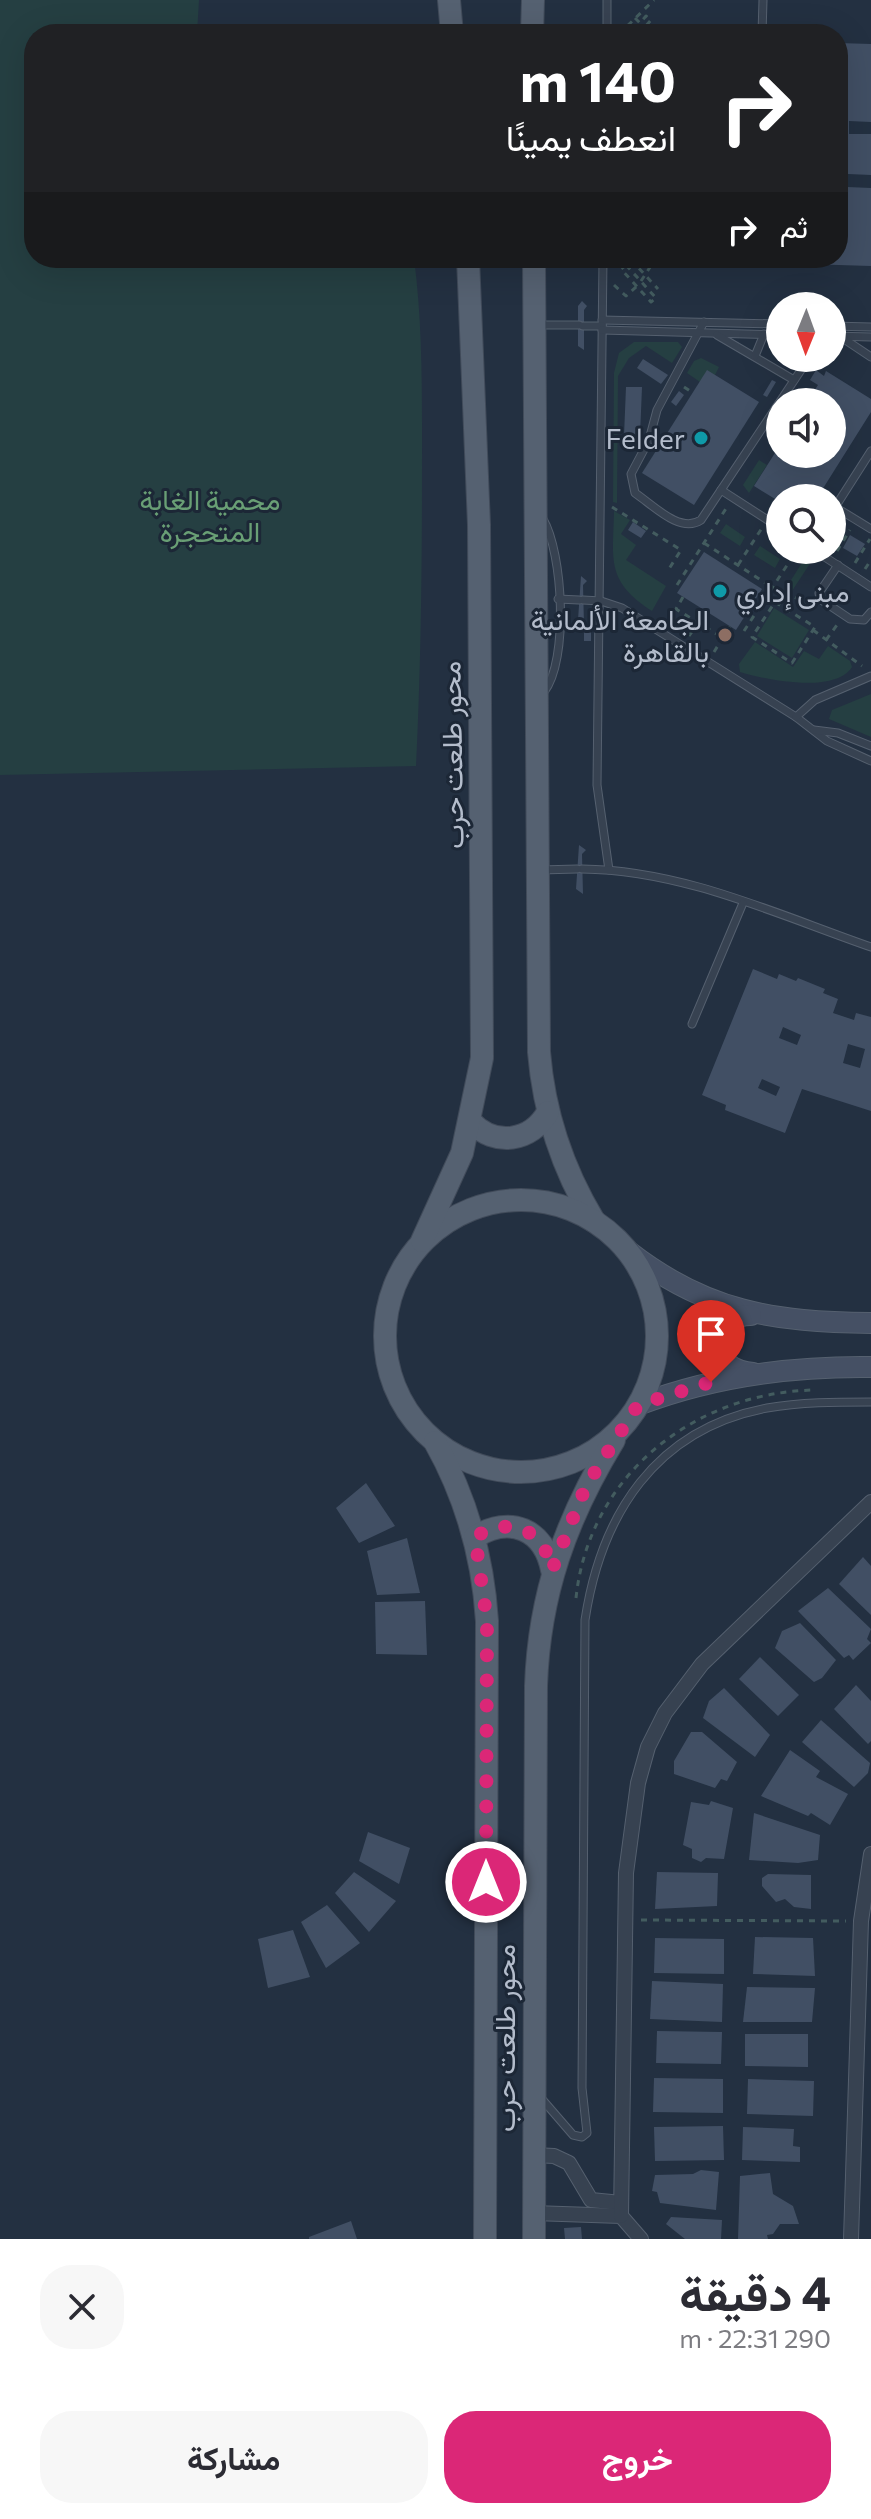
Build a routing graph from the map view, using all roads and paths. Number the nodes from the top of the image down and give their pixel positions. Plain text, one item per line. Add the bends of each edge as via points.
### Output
1 (533, 0) edge
2 (607, 0) edge
3 (654, 0) edge
4 (763, 0) edge
5 (635, 18) junction
6 (532, 24) edge
7 (607, 24) edge
8 (629, 24) edge
9 (648, 24) edge
10 (762, 24) edge
11 (468, 268) edge
12 (534, 268) edge
13 (603, 268) edge
14 (622, 268) edge
15 (628, 268) edge
16 (639, 268) edge
17 (650, 268) edge
18 (646, 276) junction
19 (603, 284) junction
20 (639, 284) junction
21 (658, 289) dead end
22 (704, 322) junction
23 (766, 324) edge
24 (534, 325) junction
25 (602, 325) junction
26 (846, 326) edge
27 (871, 327) edge
28 (701, 332) junction
29 (713, 332) junction
30 (764, 334) joint
31 (846, 336) edge
32 (871, 337) edge
33 (846, 342) edge
34 (755, 356) junction
35 (871, 357) edge
36 (799, 372) edge
37 (794, 380) junction
38 (871, 451) edge
39 (846, 489) edge
40 (721, 490) junction
41 (733, 498) junction
42 (535, 508) junction
43 (617, 508) dead end
44 (846, 515) edge
45 (766, 519) edge
46 (856, 520) junction
47 (871, 529) edge
48 (871, 537) edge
49 (846, 540) edge
50 (753, 542) dead end
51 (704, 543) junction
52 (788, 564) edge
53 (834, 564) edge
54 (836, 564) edge
55 (738, 565) junction
56 (667, 572) dead end
57 (849, 573) junction
58 (677, 585) dead end
59 (871, 587) edge
60 (773, 588) junction
61 (683, 597) dead end
62 (558, 599) junction
63 (820, 599) junction
64 (601, 601) junction
65 (779, 604) junction
66 (706, 611) dead end
67 (871, 612) edge
68 (698, 622) junction
69 (730, 626) dead end
70 (813, 630) junction
71 (833, 630) dead end
72 (744, 631) dead end
73 (723, 638) junction
74 (826, 640) junction
75 (683, 646) junction
76 (708, 662) junction
77 (871, 675) edge
78 (537, 699) junction
79 (796, 717) junction
80 (814, 730) junction
81 (871, 746) edge
82 (871, 761) edge
83 (609, 870) junction
84 (538, 871) junction
85 (743, 903) junction
86 (871, 947) edge
87 (692, 1024) dead end
88 (548, 1112) junction
89 (471, 1122) junction
90 (594, 1221) junction
91 (422, 1241) junction
92 (628, 1251) junction
93 (755, 1315) junction
94 (871, 1323) edge
95 (871, 1367) edge
96 (753, 1373) junction
97 (818, 1390) dead end
98 (871, 1402) edge
99 (638, 1405) junction
100 (624, 1425) junction
101 (435, 1441) junction
102 (871, 1502) edge
103 (475, 1537) junction
104 (552, 1570) junction
105 (576, 1605) dead end
106 (871, 1854) edge
107 (625, 1920) junction
108 (861, 1921) junction
109 (864, 2067) edge
110 (534, 2091) junction
111 (534, 2155) junction
112 (621, 2209) junction
113 (533, 2213) junction
114 (485, 2239) edge
115 (534, 2239) edge
116 (641, 2239) edge
117 (851, 2239) edge

1 - 6 main road
2 - 7 lane
3 - 5 path
4 - 10 lane
5 - 8 path
5 - 9 path via 640,23 646,16 651,20
11 - 89 main road, محور طلعت حرب via 479,525 482,856 482,1058
12 - 24 main road
13 - 19 lane
14 - 20 path
15 - 20 path
16 - 18 path
17 - 18 path
18 - 20 path
18 - 21 path
19 - 20 path via 614,285 626,296
19 - 25 lane
22 - 23 lane
22 - 25 lane
22 - 28 lane
24 - 25 lane
24 - 42 main road
25 - 28 lane
25 - 64 lane
26 - 27 lane
28 - 29 lane
28 - 40 lane via 657,410 630,481 635,493 686,525 701,520
29 - 30 lane
29 - 34 lane
30 - 34 lane
31 - 32 lane
33 - 35 lane
34 - 37 lane
36 - 37 lane
37 - 40 lane
38 - 39 lane
40 - 41 lane
41 - 45 lane
41 - 51 path
42 - 62 lane via 554,542
42 - 78 main road
43 - 56 path via 681,550
44 - 46 lane
46 - 47 lane
46 - 49 path
48 - 57 path
50 - 55 path
51 - 55 path
51 - 58 path
52 - 60 path
53 - 63 lane
54 - 57 lane
55 - 60 path
57 - 59 lane
60 - 72 path
61 - 68 path via 676,609
62 - 64 lane
62 - 78 lane via 556,670
63 - 65 path via 814,609 787,592
63 - 67 lane via 854,621
64 - 75 lane
64 - 83 lane via 597,793
65 - 70 path
65 - 70 path via 775,602 752,637 792,663
66 - 68 path
68 - 73 path
68 - 75 path
69 - 73 path
70 - 74 path
71 - 74 path
73 - 76 path
74 - 77 path
75 - 76 lane
76 - 79 lane
77 - 79 lane via 815,700
78 - 84 main road
79 - 80 lane
80 - 81 lane
80 - 82 lane via 834,746
83 - 84 lane
83 - 85 lane via 670,877
84 - 88 main road via 539,1052
85 - 86 lane
85 - 87 lane
88 - 89 main road via 530,1132 512,1139 494,1137
88 - 90 main road via 568,1174
89 - 91 main road, محور طلعت حرب via 451,1183
90 - 91 main road via 553,1203 506,1200 461,1214
90 - 92 main road
91 - 101 main road via 396,1280 384,1346 401,1399
92 - 93 main road via 692,1293
92 - 99 main road via 650,1290 657,1336 652,1371
93 - 94 main road
93 - 96 main road via 732,1319 722,1329 719,1343 726,1363
95 - 96 main road
96 - 99 main road
97 - 105 path via 772,1392 727,1404 686,1424 649,1452 595,1527
98 - 110 lane via 766,1408 697,1434 645,1476 607,1534 585,1620 582,2088 587,2133 573,2135
99 - 100 main road
100 - 101 main road via 585,1456 537,1471 472,1463
100 - 104 main road, محور طلعت حرب via 572,1514
101 - 103 main road, محور طلعت حرب
102 - 107 street via 702,1664 665,1713 648,1747 629,1826
103 - 104 main road via 499,1526 524,1528 549,1553
103 - 114 main road, محور طلعت حرب via 487,1621
104 - 110 main road, محور طلعت حرب via 537,1654
106 - 108 street
107 - 108 path
107 - 112 street
108 - 109 street
109 - 117 street
110 - 111 main road, محور طلعت حرب
111 - 112 street via 569,2163 591,2200
111 - 113 main road, محور طلعت حرب
112 - 113 street
112 - 116 street
113 - 115 main road, محور طلعت حرب

